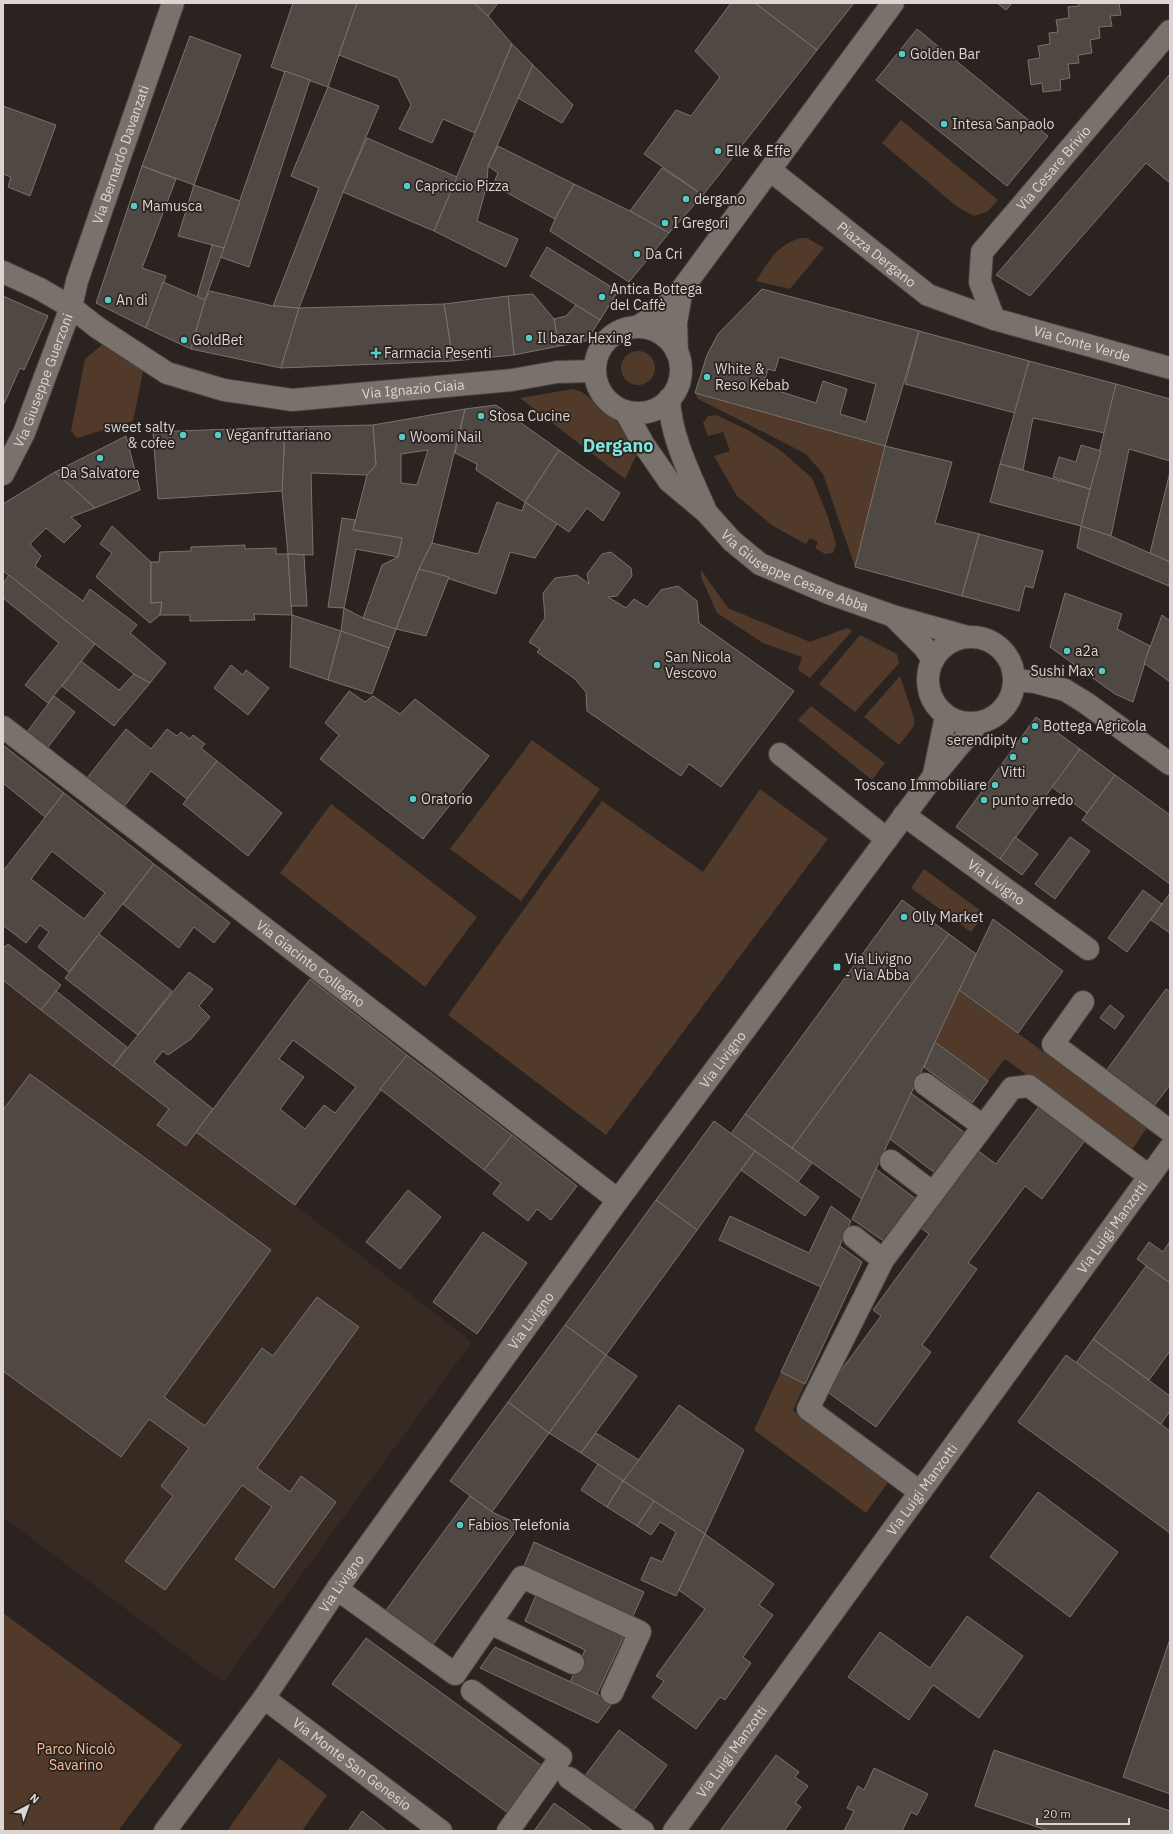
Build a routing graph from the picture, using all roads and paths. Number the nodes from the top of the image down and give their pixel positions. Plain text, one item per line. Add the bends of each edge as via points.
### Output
1 (173, 3) edge
2 (893, 3) edge
3 (1170, 31) edge
4 (770, 170) junction
5 (3, 272) edge
6 (682, 289) junction
7 (71, 307) junction
8 (994, 319) junction
9 (636, 327) junction
10 (677, 352) junction
11 (1170, 368) edge
12 (595, 371) junction
13 (669, 399) junction
14 (625, 410) junction
15 (3, 474) edge
16 (706, 512) junction
17 (893, 616) junction
18 (968, 637) junction
19 (933, 660) junction
20 (1014, 680) junction
21 (946, 716) junction
22 (978, 723) junction
23 (3, 727) edge
24 (780, 754) dead end
25 (1170, 764) edge
26 (933, 777) junction
27 (904, 815) junction
28 (886, 839) junction
29 (1088, 949) dead end
30 (1083, 1002) dead end
31 (925, 1084) dead end
32 (983, 1126) junction
33 (1170, 1131) edge
34 (1170, 1148) edge
35 (891, 1161) dead end
36 (1149, 1176) junction
37 (933, 1193) junction
38 (618, 1200) junction
39 (854, 1237) dead end
40 (883, 1260) junction
41 (920, 1492) junction
42 (337, 1589) junction
43 (490, 1623) junction
44 (573, 1663) dead end
45 (472, 1691) dead end
46 (612, 1693) dead end
47 (264, 1698) junction
48 (568, 1778) dead end
49 (165, 1831) edge
50 (440, 1831) edge
51 (508, 1831) edge
52 (642, 1831) edge
53 (674, 1831) edge

1 - 7 street, Via Bernardo Davanzati via 76,281
2 - 4 street
3 - 8 street, Via Cesare Brivio via 982,252 980,282
4 - 6 street
4 - 8 street, Piazza Dergano via 928,295
5 - 7 street, Via Ignazio Ciaia
6 - 9 street via 659,313
6 - 10 street via 676,323
7 - 12 street, Via Ignazio Ciaia via 98,328 167,373 224,390 292,400 512,380 557,372
7 - 15 street, Via Giuseppe Guerzoni via 24,433
8 - 11 street, Via Conte Verde
9 - 10 street via 660,333
9 - 12 street via 620,330 607,340 598,354
10 - 13 street via 680,376
12 - 14 street via 598,386 604,395 611,403
13 - 14 street via 651,410
13 - 16 street via 670,418 677,441
14 - 16 street via 669,481
16 - 17 street, Via Giuseppe Cesare Abba via 732,541 760,564 831,594
17 - 18 street, Via Giuseppe Cesare Abba
17 - 19 street, Via Giuseppe Cesare Abba
18 - 19 street via 947,644
18 - 20 street via 988,641 1002,650 1011,664
19 - 21 street via 929,670 928,686 932,701
20 - 22 street via 1012,695 1004,709 993,718
20 - 25 street via 1035,682 1065,690
21 - 22 street via 961,723
21 - 26 street, Via Livigno
22 - 26 street, Via Livigno
23 - 38 street, Via Giacinto Collegno
24 - 28 street
26 - 27 street, Via Livigno
27 - 28 street, Via Livigno
27 - 29 street, Via Livigno
28 - 38 street, Via Livigno
30 - 33 street via 1053,1044
31 - 32 street
32 - 36 street via 1012,1088 1029,1086
32 - 37 street
34 - 36 street, Via Luigi Manzotti
35 - 37 street
36 - 41 street, Via Luigi Manzotti
37 - 40 street
38 - 42 street, Via Livigno
39 - 40 street
40 - 41 street via 808,1409
41 - 53 street, Via Luigi Manzotti
42 - 43 street via 455,1674
42 - 47 street, Via Livigno
43 - 44 street
43 - 46 street via 522,1578 640,1632
45 - 51 street via 561,1757
47 - 49 street, Via Livigno
47 - 50 street, Via Monte San Genesio
48 - 52 street

